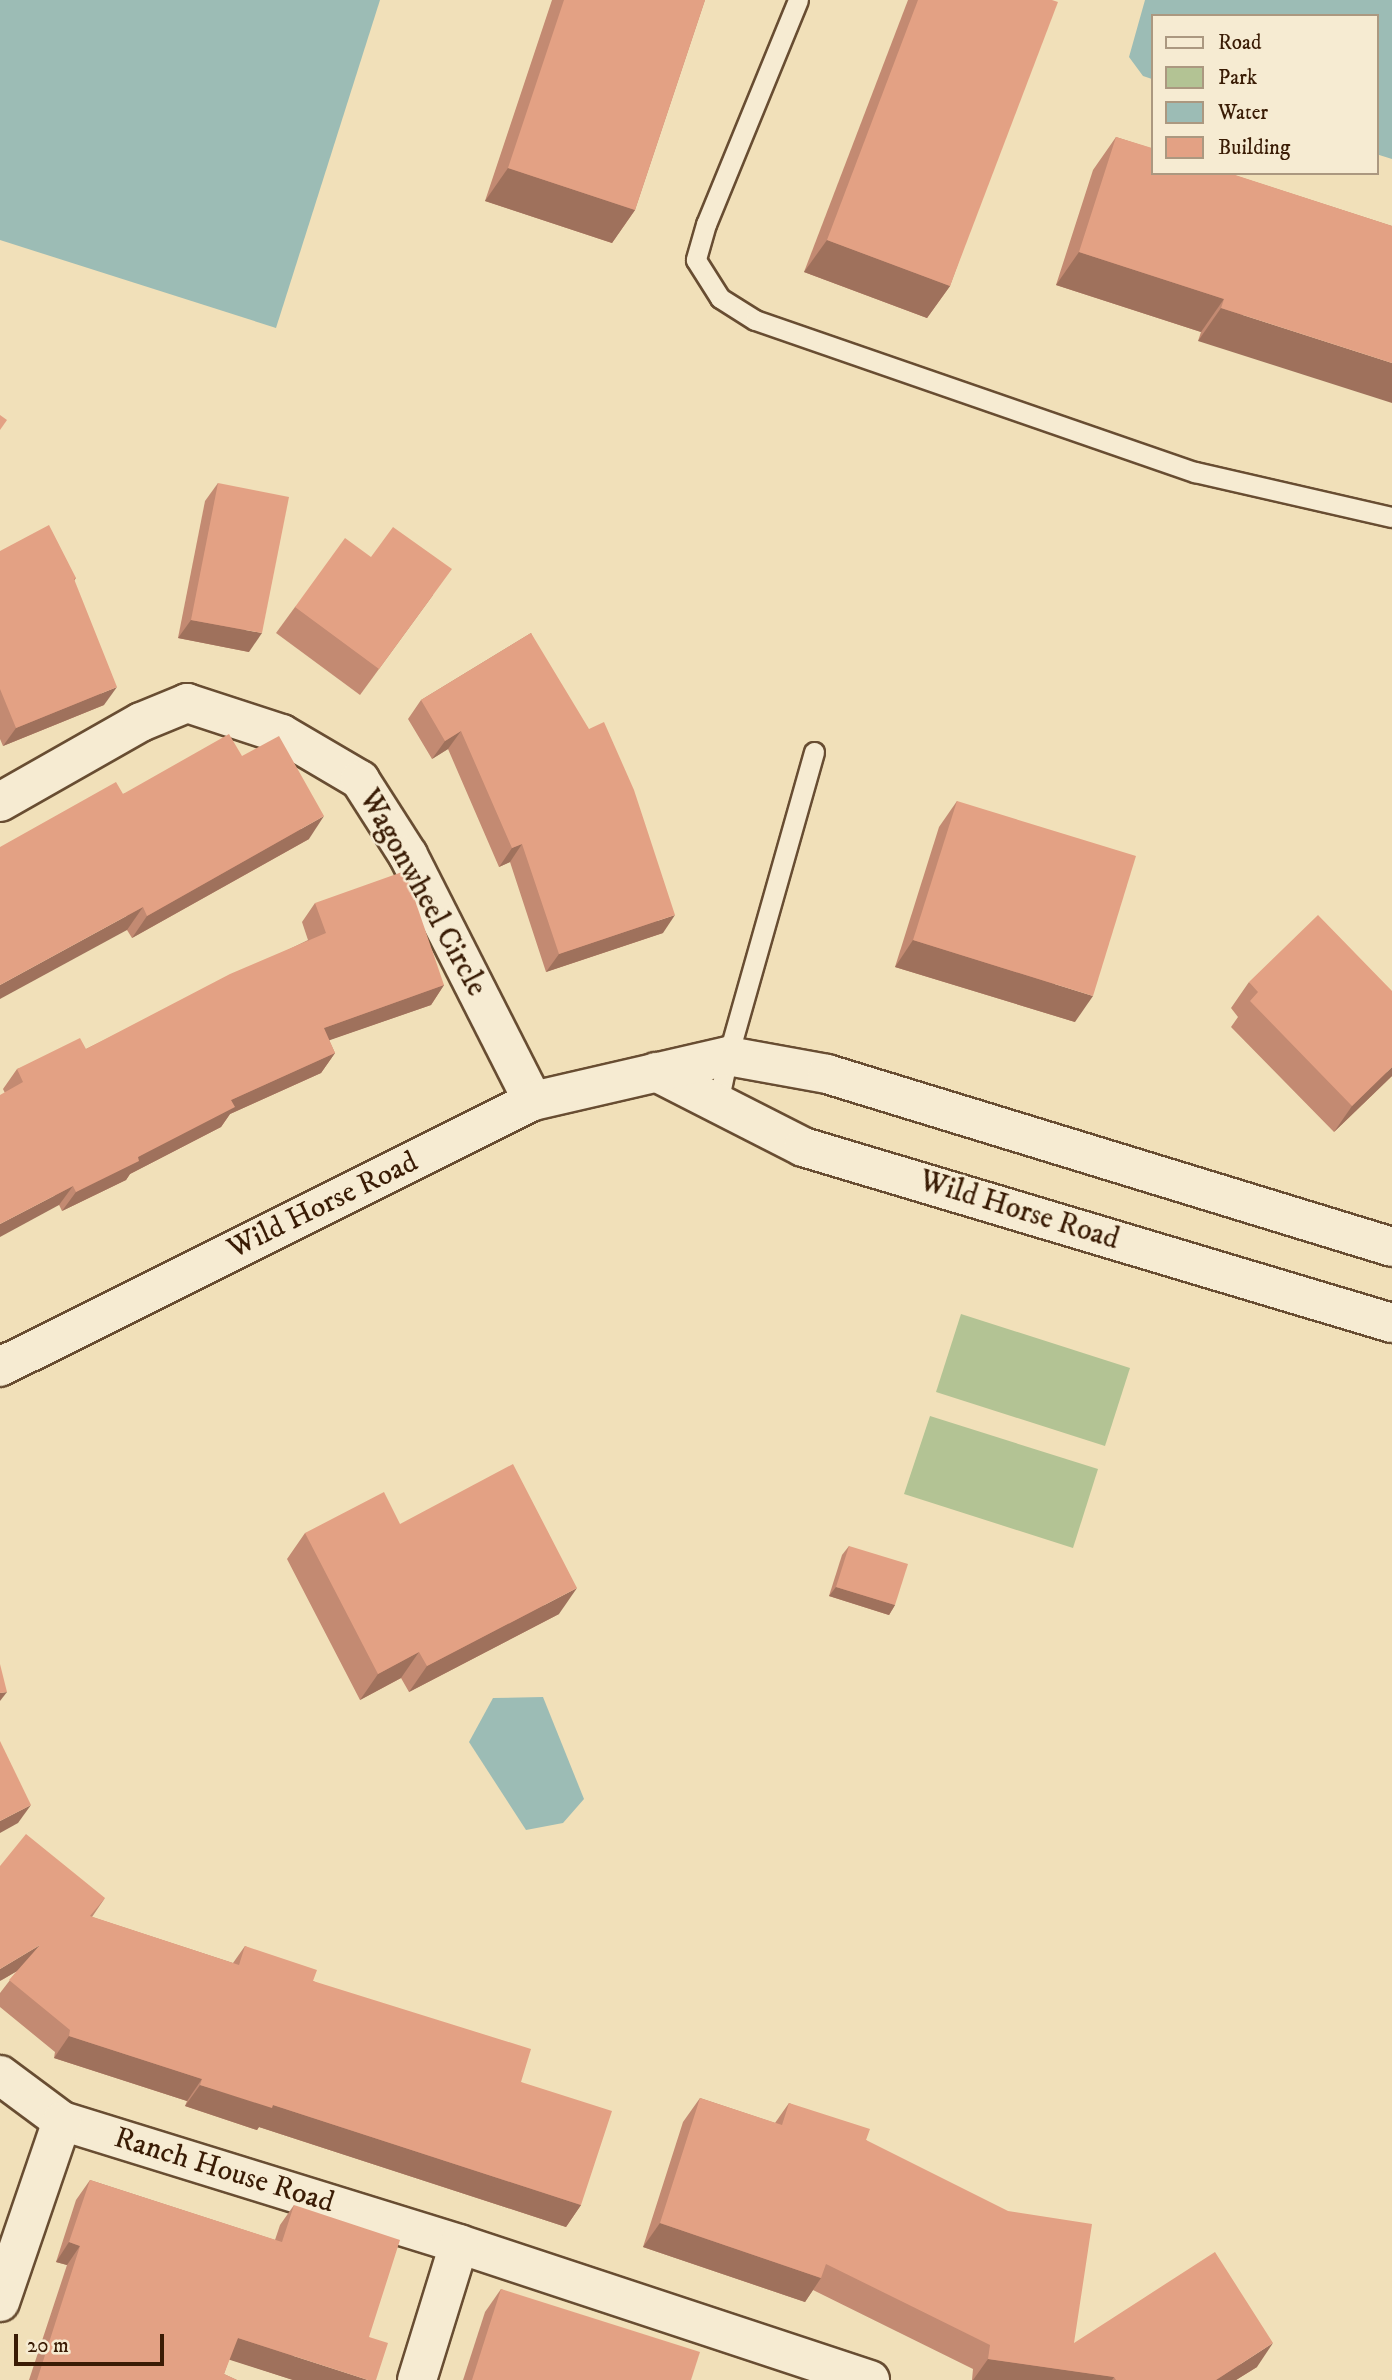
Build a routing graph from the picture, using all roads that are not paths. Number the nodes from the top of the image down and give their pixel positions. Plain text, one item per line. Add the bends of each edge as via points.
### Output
1 (798, 0) edge
2 (1392, 517) edge
3 (814, 752) dead end
4 (0, 802) edge
5 (728, 1056) junction
6 (656, 1072) junction
7 (533, 1101) junction
8 (718, 1104) junction
9 (1392, 1248) edge
10 (1392, 1323) edge
11 (0, 1367) edge
12 (0, 2075) edge
13 (62, 2121) junction
14 (459, 2244) junction
15 (0, 2302) edge
16 (417, 2380) edge
17 (870, 2380) edge

1 - 2 lane via 706,223 696,260 720,298 755,320 1195,472
3 - 5 lane
4 - 7 street, Wagonwheel Circle via 141,722 187,703 282,734 360,780 408,855
5 - 6 street, Wild Horse Road
5 - 8 lane
5 - 9 street, Wild Horse Road via 827,1074
6 - 7 street, Wild Horse Road
6 - 8 street, Wild Horse Road
7 - 11 street, Wild Horse Road
8 - 10 street, Wild Horse Road via 803,1147
12 - 13 street, Ranch House Road
13 - 14 street, Ranch House Road
13 - 15 street
14 - 16 street
14 - 17 street, Ranch House Road

